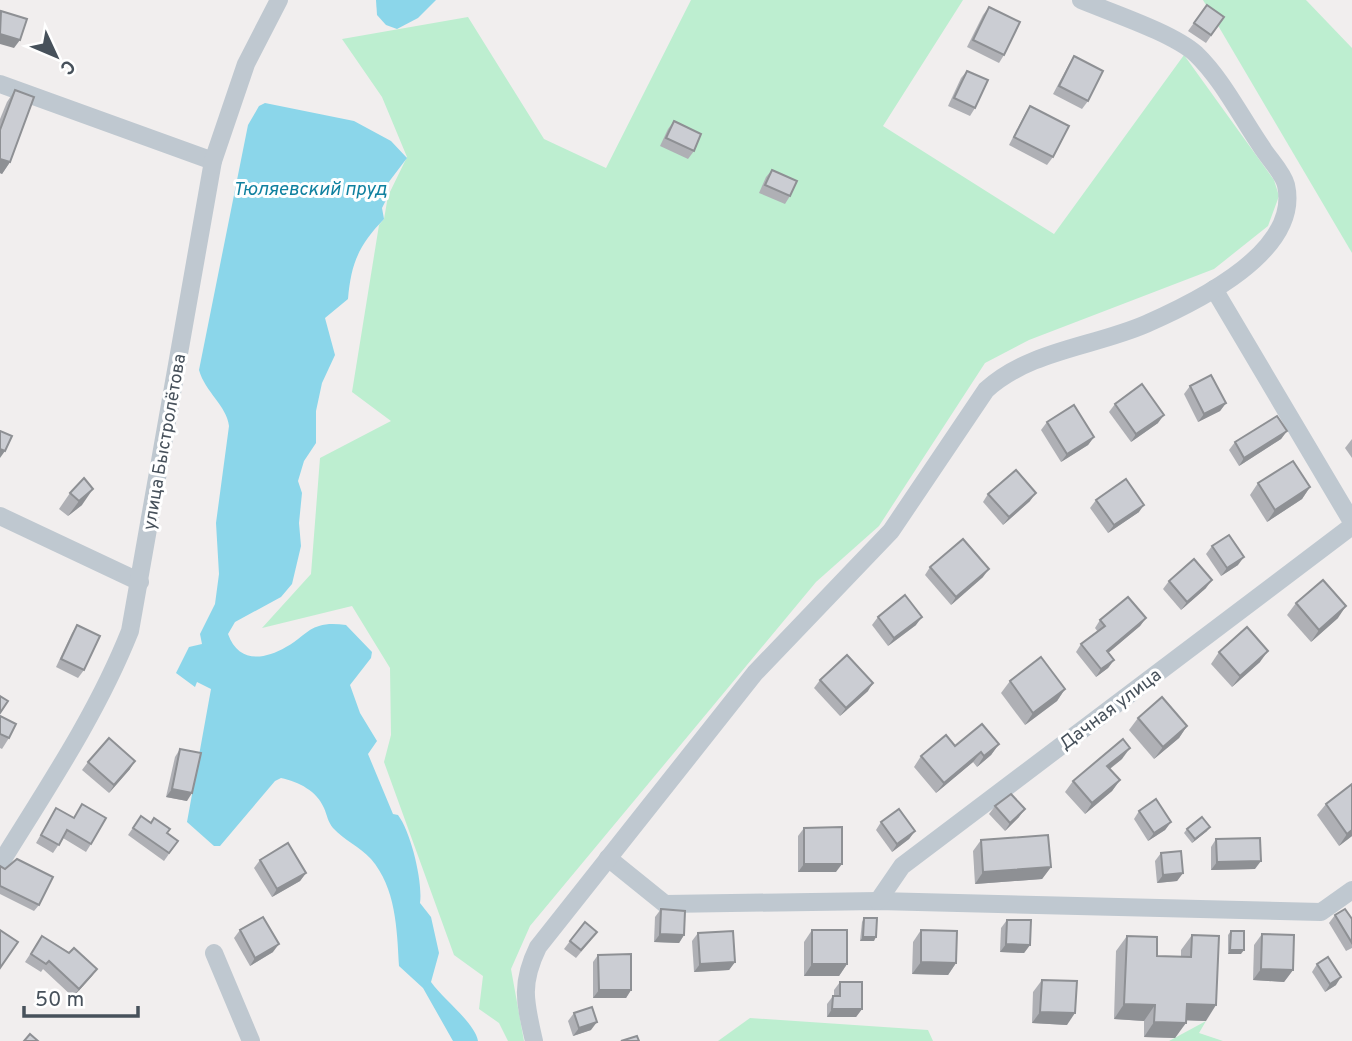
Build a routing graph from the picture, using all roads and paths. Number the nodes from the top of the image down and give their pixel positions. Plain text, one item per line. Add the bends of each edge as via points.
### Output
1 (279, 0) edge
2 (1081, 0) edge
3 (0, 84) edge
4 (213, 161) junction
5 (1214, 289) junction
6 (0, 516) edge
7 (1352, 524) edge
8 (140, 582) junction
9 (608, 859) junction
10 (0, 864) edge
11 (1352, 890) edge
12 (878, 901) junction
13 (214, 953) dead end
14 (251, 1041) edge
15 (534, 1041) edge

1 - 4 street, улица Быстролётова via 246,64
2 - 5 street via 1195,53 1285,182 1288,205 1280,230 1261,254
3 - 4 street
4 - 8 street, улица Быстролётова
5 - 7 street, Дачная улица
5 - 9 street via 1144,324 1026,363 986,390 891,531 755,673
6 - 8 street
7 - 12 street, Дачная улица via 902,866
8 - 10 street, улица Быстролётова via 130,631 115,667
9 - 12 street via 665,904
9 - 15 street via 538,947 527,969 524,991
11 - 12 street via 1321,912
13 - 14 street

